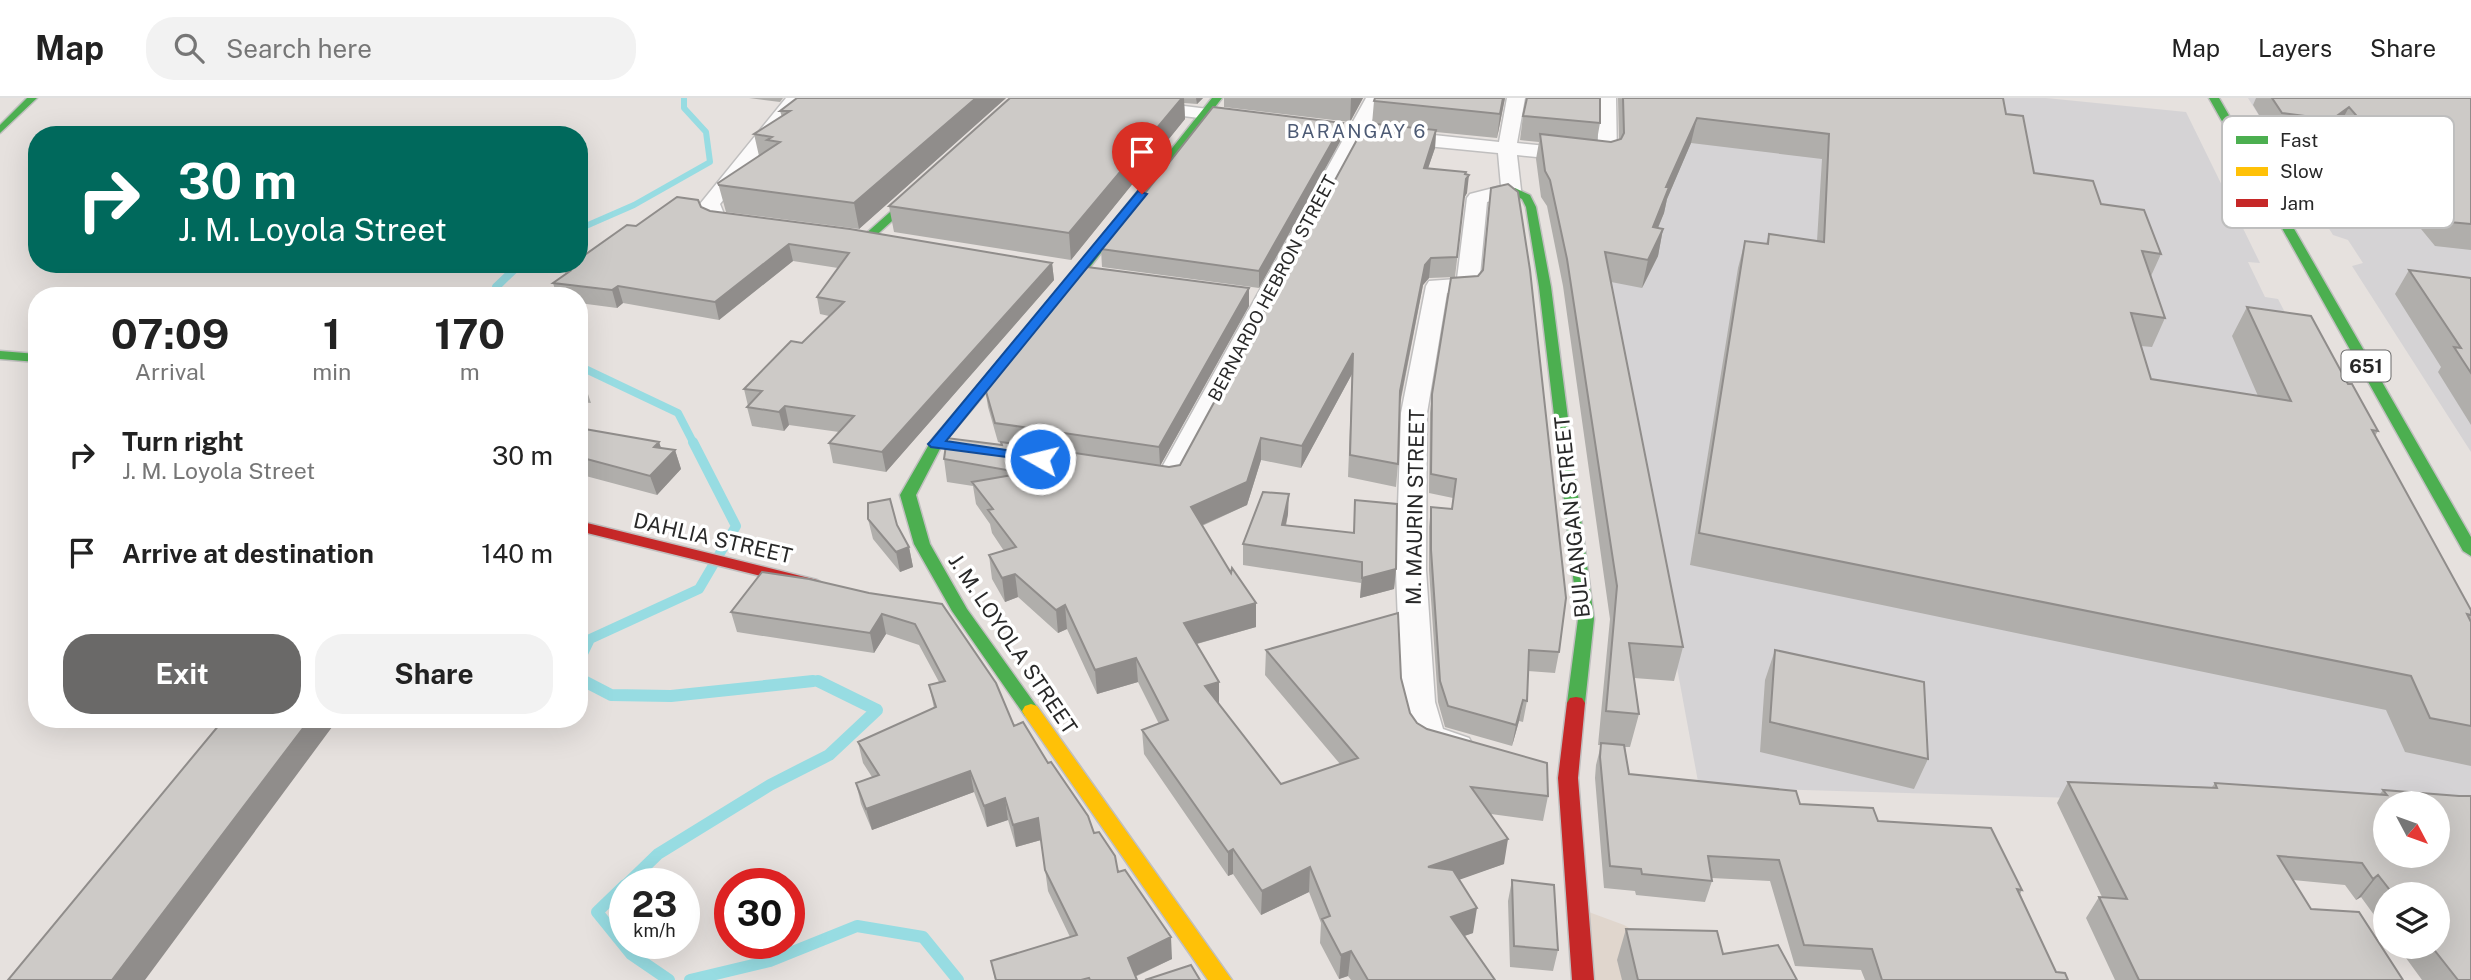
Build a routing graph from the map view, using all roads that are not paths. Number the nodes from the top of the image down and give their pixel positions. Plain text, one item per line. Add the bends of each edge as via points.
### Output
1 (32, 98) edge
2 (795, 98) edge
3 (1077, 98) edge
4 (1217, 98) edge
5 (1375, 98) edge
6 (1516, 98) edge
7 (1607, 98) edge
8 (2214, 98) edge
9 (1205, 114) junction
10 (2224, 116) edge
11 (1246, 119) edge
12 (0, 130) edge
13 (1350, 131) junction
14 (1507, 149) junction
15 (944, 169) edge
16 (1511, 190) junction
17 (770, 226) edge
18 (2288, 228) edge
19 (839, 236) edge
20 (866, 239) junction
21 (893, 243) edge
22 (1073, 272) junction
23 (1106, 276) edge
24 (1240, 296) edge
25 (1266, 299) junction
26 (0, 355) edge
27 (28, 357) edge
28 (936, 444) junction
29 (963, 448) edge
30 (1115, 470) edge
31 (588, 528) edge
32 (2471, 551) edge
33 (830, 588) edge
34 (937, 608) edge
35 (960, 611) junction
36 (1490, 757) edge
37 (1221, 980) edge
38 (1583, 980) edge

1 - 12 main road
2 - 17 street via 710,204 715,219
3 - 9 street
4 - 9 main road, J. M. LOYOLA STREET
5 - 13 street, BERNARDO HEBRON STREET
6 - 14 street
7 - 14 street via 1607,158
8 - 10 main road, 651
9 - 11 street
9 - 22 main road, J. M. LOYOLA STREET
13 - 14 street
13 - 25 street, BERNARDO HEBRON STREET
14 - 16 street
15 - 20 main road
16 - 36 street, M. MAURIN STREET via 1477,198 1468,286 1437,286 1414,413 1411,570 1418,702 1428,737
16 - 38 main road, BULANGAN STREET via 1526,197 1531,207 1545,286 1586,620 1555,774
18 - 32 main road, 651
19 - 20 street
20 - 21 main road
22 - 23 street
22 - 28 main road, J. M. LOYOLA STREET
24 - 25 street
25 - 30 street, BERNARDO HEBRON STREET via 1170,479
26 - 27 main road
28 - 29 street
28 - 35 main road, J. M. LOYOLA STREET via 908,495 922,544
31 - 33 main road, DAHLIA STREET
34 - 35 main road
35 - 37 main road, J. M. LOYOLA STREET

